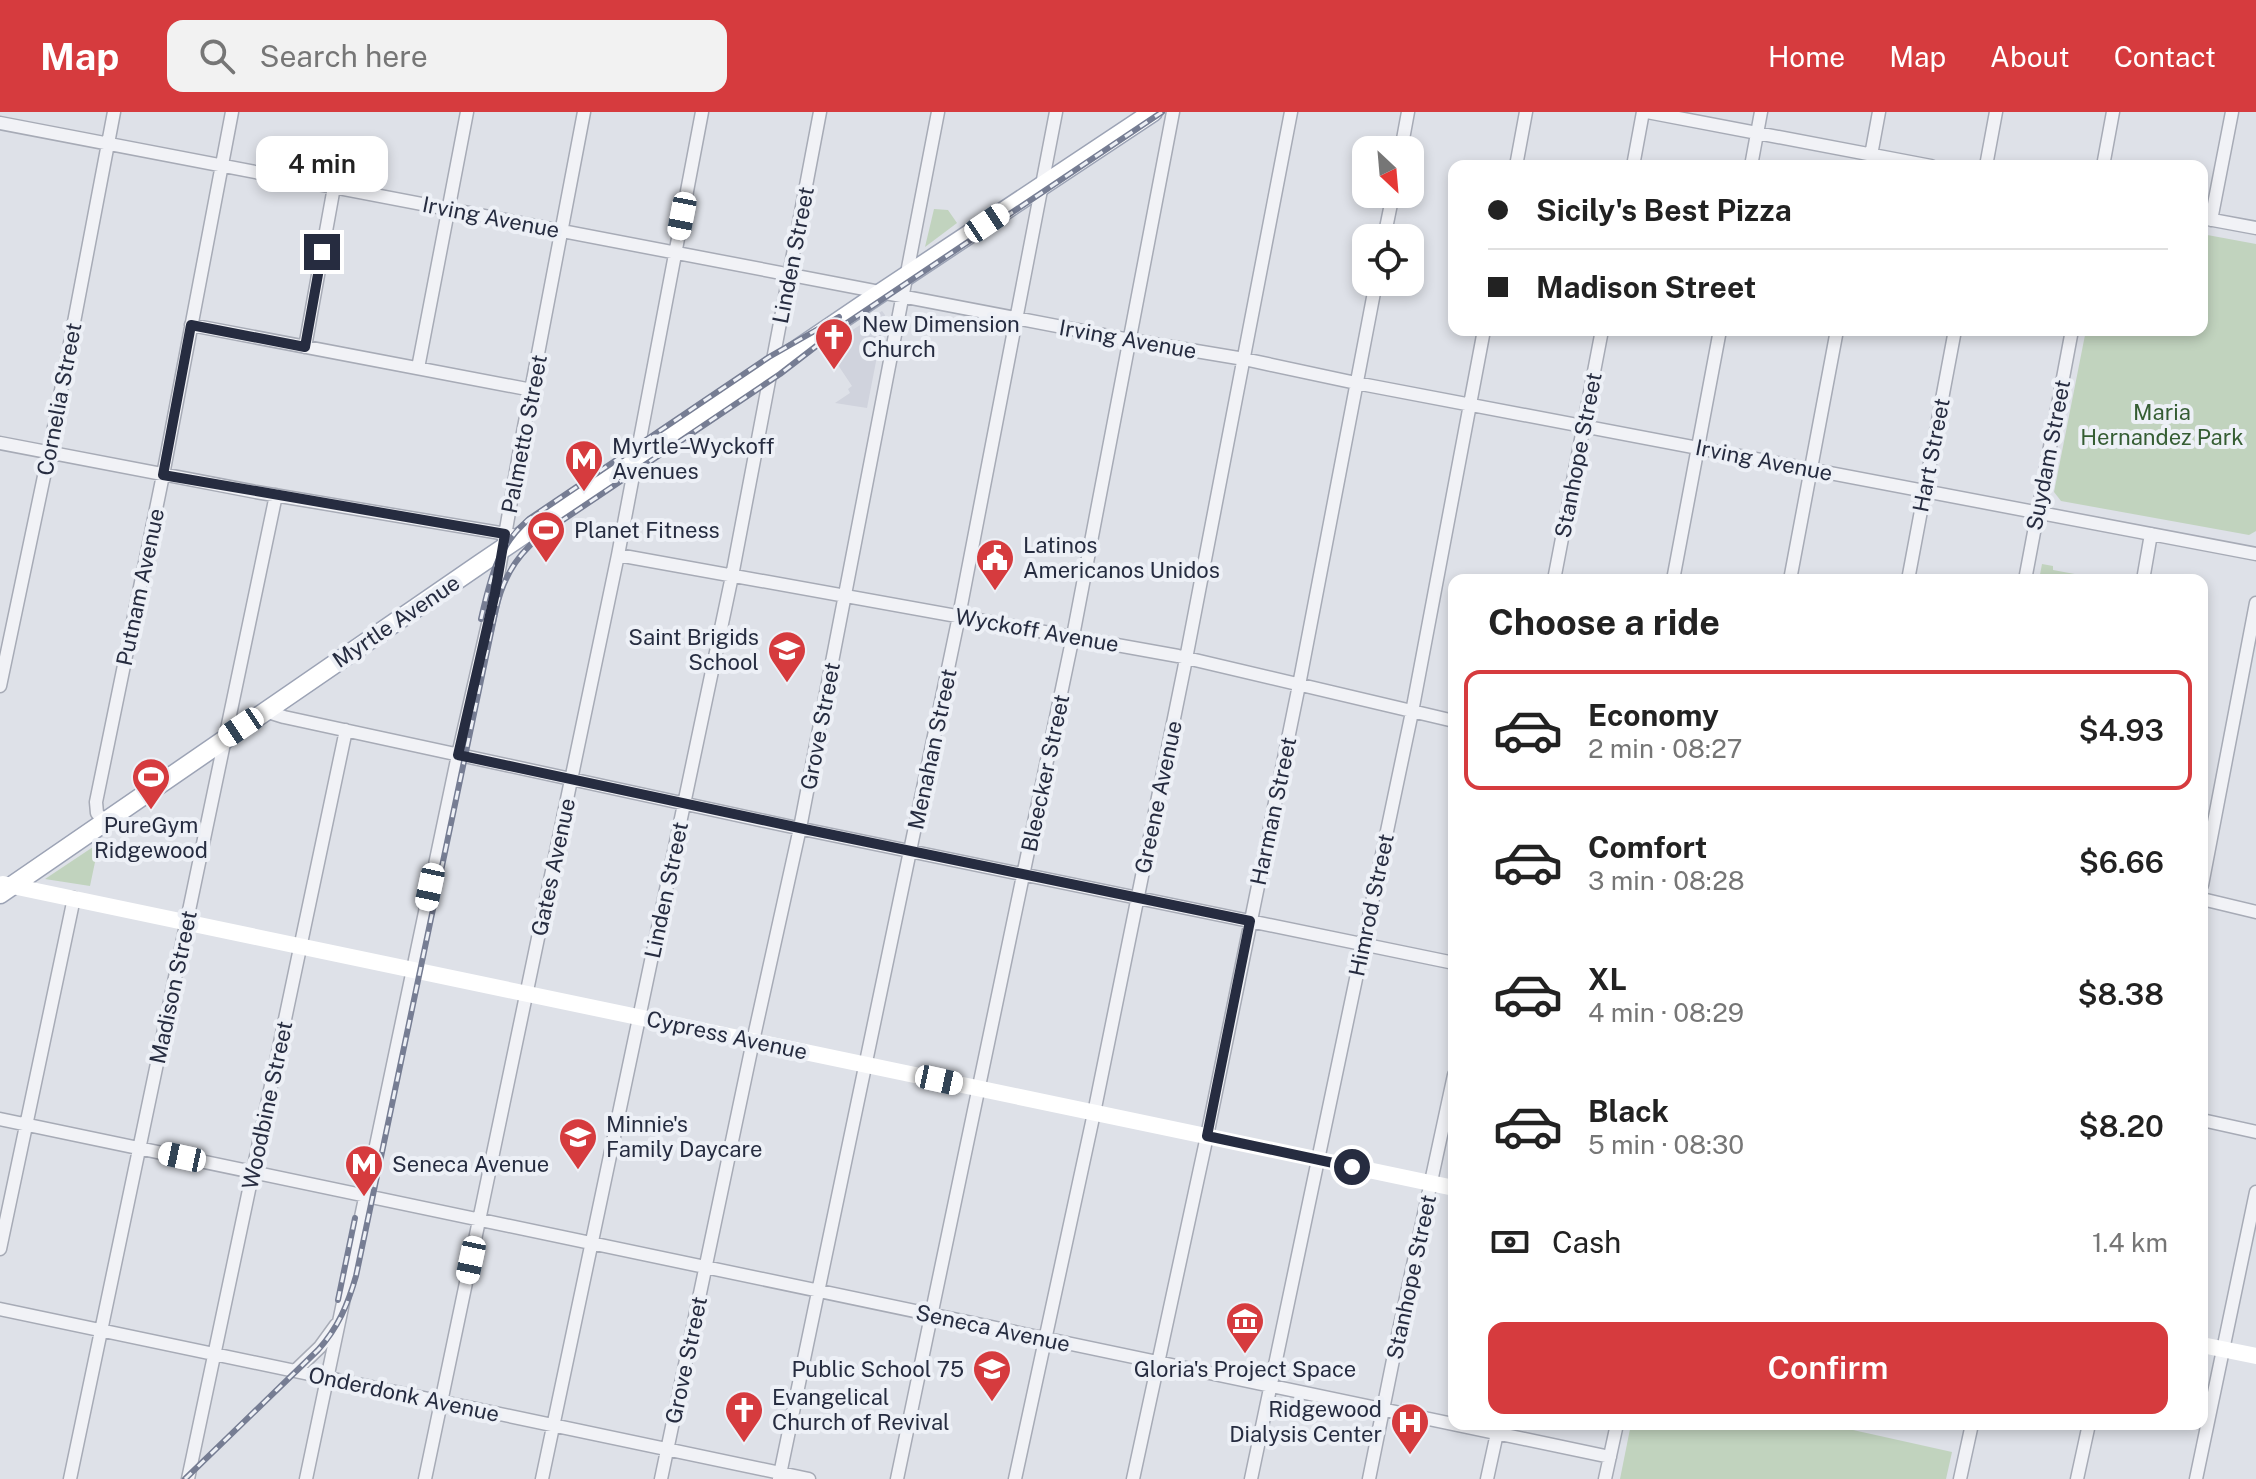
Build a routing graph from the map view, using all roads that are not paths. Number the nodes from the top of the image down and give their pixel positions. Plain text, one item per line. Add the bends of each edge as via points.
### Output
1 (114, 112) edge
2 (232, 112) edge
3 (467, 112) edge
4 (584, 112) edge
5 (702, 112) edge
6 (820, 112) edge
7 (938, 112) edge
8 (1056, 112) edge
9 (1153, 112) edge
10 (1173, 112) edge
11 (1291, 112) edge
12 (1408, 112) edge
13 (1526, 112) edge
14 (1645, 112) edge
15 (1761, 112) edge
16 (1879, 112) edge
17 (1996, 112) edge
18 (2113, 112) edge
19 (2232, 112) edge
20 (0, 123) edge
21 (1757, 133) junction
22 (1404, 136) edge
23 (108, 144) junction
24 (1517, 160) edge
25 (1634, 160) edge
26 (1752, 160) edge
27 (1870, 160) edge
28 (1987, 160) edge
29 (2104, 160) edge
30 (222, 165) junction
31 (1042, 186) junction
32 (334, 187) junction
33 (448, 209) junction
34 (2208, 215) edge
35 (2208, 219) edge
36 (2256, 228) edge
37 (562, 231) junction
38 (675, 253) junction
39 (789, 274) junction
40 (908, 276) junction
41 (882, 292) junction
42 (903, 296) junction
43 (1373, 296) edge
44 (1016, 318) junction
45 (191, 325) junction
46 (1483, 336) edge
47 (1601, 336) edge
48 (1719, 336) edge
49 (1836, 336) edge
50 (1954, 336) edge
51 (2071, 336) edge
52 (1130, 340) junction
53 (305, 347) junction
54 (1244, 359) junction
55 (771, 367) junction
56 (418, 368) junction
57 (1356, 383) junction
58 (532, 390) junction
59 (1470, 405) junction
60 (1584, 426) junction
61 (0, 443) edge
62 (1697, 448) junction
63 (49, 453) junction
64 (635, 458) junction
65 (1811, 469) junction
66 (163, 475) junction
67 (1925, 491) junction
68 (276, 495) junction
69 (2038, 511) junction
70 (2151, 534) junction
71 (509, 540) junction
72 (2256, 554) edge
73 (618, 555) junction
74 (1555, 574) edge
75 (1674, 574) edge
76 (1791, 574) edge
77 (1909, 574) edge
78 (2026, 574) edge
79 (2144, 574) edge
80 (732, 576) junction
81 (845, 596) junction
82 (2256, 603) edge
83 (959, 616) junction
84 (1073, 636) junction
85 (1187, 658) junction
86 (1299, 685) junction
87 (0, 686) edge
88 (265, 711) junction
89 (1412, 712) junction
90 (1448, 720) edge
91 (346, 730) junction
92 (225, 737) junction
93 (458, 755) junction
94 (572, 779) junction
95 (685, 803) junction
96 (105, 822) junction
97 (800, 828) junction
98 (911, 851) junction
99 (2208, 854) edge
100 (1024, 873) junction
101 (4, 888) edge
102 (1137, 897) junction
103 (74, 898) junction
104 (2208, 900) edge
105 (2256, 912) edge
106 (1250, 921) junction
107 (187, 922) junction
108 (1363, 944) junction
109 (300, 946) junction
110 (1448, 962) edge
111 (413, 969) junction
112 (527, 993) junction
113 (640, 1017) junction
114 (753, 1041) junction
115 (866, 1065) junction
116 (980, 1089) junction
117 (1448, 1103) edge
118 (1094, 1113) junction
119 (0, 1119) edge
120 (2208, 1121) edge
121 (26, 1125) junction
122 (2256, 1132) edge
123 (1207, 1136) junction
124 (139, 1148) junction
125 (1317, 1160) junction
126 (252, 1172) junction
127 (1431, 1184) junction
128 (1448, 1187) edge
129 (2256, 1192) edge
130 (365, 1196) junction
131 (479, 1220) junction
132 (592, 1244) junction
133 (0, 1249) edge
134 (705, 1267) junction
135 (818, 1291) junction
136 (0, 1309) edge
137 (931, 1315) junction
138 (339, 1318) junction
139 (101, 1330) junction
140 (1044, 1339) junction
141 (2208, 1346) edge
142 (2223, 1349) junction
143 (214, 1354) junction
144 (2256, 1356) edge
145 (1157, 1362) junction
146 (295, 1371) junction
147 (327, 1378) junction
148 (1271, 1386) junction
149 (441, 1402) junction
150 (1384, 1410) junction
151 (1448, 1421) edge
152 (2208, 1421) edge
153 (554, 1425) junction
154 (1498, 1430) edge
155 (1502, 1430) edge
156 (1616, 1430) edge
157 (1971, 1430) edge
158 (2088, 1430) edge
159 (2206, 1430) edge
160 (667, 1449) junction
161 (1610, 1457) junction
162 (779, 1476) edge
163 (70, 1479) edge
164 (188, 1479) edge
165 (306, 1479) edge
166 (425, 1479) edge
167 (542, 1479) edge
168 (661, 1479) edge
169 (809, 1479) edge
170 (897, 1479) edge
171 (1015, 1479) edge
172 (1133, 1479) edge
173 (1251, 1479) edge
174 (1369, 1479) edge
175 (1487, 1479) edge
176 (1605, 1479) edge
177 (1960, 1479) edge
178 (2077, 1479) edge
179 (2196, 1479) edge

1 - 23 street, Cornelia Street
2 - 30 street, Putnam Avenue
3 - 33 street
4 - 37 street, Palmetto Street
5 - 38 street, Gates Avenue
6 - 39 street, Linden Street
7 - 40 street, Grove Street
8 - 31 street, Menahan Street
9 - 31 main road, Myrtle Avenue
10 - 52 street, Bleecker Street
11 - 54 street, Greene Avenue
12 - 22 street
13 - 24 street
14 - 21 street
14 - 25 street
15 - 21 street
16 - 27 street
17 - 28 street
18 - 29 street
19 - 34 street
20 - 23 street, Irving Avenue
21 - 26 street
21 - 27 street
23 - 30 street, Irving Avenue
23 - 63 street, Cornelia Street
30 - 32 street, Irving Avenue
30 - 45 street, Putnam Avenue
31 - 40 main road, Myrtle Avenue
31 - 44 street, Menahan Street
32 - 33 street, Irving Avenue
32 - 53 street
33 - 37 street, Irving Avenue
33 - 56 street
35 - 36 street
37 - 38 street, Irving Avenue
37 - 58 street, Palmetto Street
38 - 39 street, Irving Avenue
38 - 64 street, Gates Avenue
39 - 41 street, Irving Avenue
39 - 55 street, Linden Street
40 - 41 main road, Myrtle Avenue
40 - 42 street, Grove Street
41 - 42 street, Irving Avenue
41 - 55 main road, Myrtle Avenue
42 - 44 street, Irving Avenue
42 - 81 street, Grove Street
43 - 57 street, Harman Street
44 - 52 street, Irving Avenue
44 - 83 street, Menahan Street
45 - 53 street
45 - 66 street, Putnam Avenue
46 - 59 street, Himrod Street
47 - 60 street, Stanhope Street
48 - 62 street
49 - 65 street
50 - 67 street, Hart Street
51 - 69 street, Suydam Street
52 - 54 street, Irving Avenue
52 - 84 street, Bleecker Street
53 - 56 street
54 - 57 street, Irving Avenue
54 - 85 street, Greene Avenue
55 - 64 main road, Myrtle Avenue
55 - 80 street, Linden Street
56 - 58 street
57 - 59 street, Irving Avenue
57 - 86 street, Harman Street
58 - 71 street, Palmetto Street
59 - 60 street, Irving Avenue
59 - 89 street, Himrod Street
60 - 62 street, Irving Avenue
60 - 74 street, Stanhope Street
61 - 63 street
62 - 65 street, Irving Avenue
62 - 75 street
63 - 66 street
63 - 87 street, Cornelia Street
64 - 71 main road, Myrtle Avenue
64 - 73 street, Gates Avenue
65 - 67 street, Irving Avenue
65 - 76 street
66 - 68 street
66 - 96 street, Putnam Avenue via 96,802
67 - 69 street, Irving Avenue
67 - 77 street, Hart Street
68 - 71 street
68 - 92 street, Madison Street
69 - 70 street, Irving Avenue
69 - 78 street, Suydam Street
70 - 72 street, Irving Avenue
70 - 79 street
71 - 88 main road, Myrtle Avenue
71 - 93 street, Palmetto Street
73 - 80 street, Wyckoff Avenue
73 - 94 street, Gates Avenue
80 - 81 street, Wyckoff Avenue
80 - 95 street, Linden Street
81 - 83 street, Wyckoff Avenue
81 - 97 street, Grove Street
82 - 99 street
83 - 84 street, Wyckoff Avenue
83 - 98 street, Menahan Street
84 - 85 street, Wyckoff Avenue
84 - 100 street, Bleecker Street
85 - 86 street, Wyckoff Avenue
85 - 102 street, Greene Avenue
86 - 89 street, Wyckoff Avenue
86 - 106 street, Harman Street
88 - 91 street
88 - 92 main road, Myrtle Avenue
89 - 90 street, Wyckoff Avenue
89 - 108 street, Himrod Street
91 - 93 street
91 - 109 street, Woodbine Street
92 - 96 main road, Myrtle Avenue
92 - 107 street, Madison Street
93 - 94 street
93 - 111 street, Palmetto Street
94 - 95 street
94 - 112 street, Gates Avenue
95 - 97 street
95 - 113 street, Linden Street
96 - 101 main road, Myrtle Avenue
97 - 98 street
97 - 114 street, Grove Street
98 - 100 street
98 - 115 street, Menahan Street
100 - 102 street
100 - 116 street, Bleecker Street
101 - 103 main road, Cypress Avenue
102 - 106 street
102 - 118 street, Greene Avenue
103 - 107 main road, Cypress Avenue
103 - 121 street
104 - 105 street
106 - 108 street
106 - 123 street, Harman Street
107 - 109 main road, Cypress Avenue
107 - 124 street, Madison Street
108 - 110 street
108 - 125 street, Himrod Street
109 - 111 main road, Cypress Avenue
109 - 126 street, Woodbine Street
111 - 112 main road, Cypress Avenue
111 - 130 street, Palmetto Street
112 - 113 main road, Cypress Avenue
112 - 131 street, Gates Avenue
113 - 114 main road, Cypress Avenue
113 - 132 street, Linden Street
114 - 115 main road, Cypress Avenue
114 - 134 street, Grove Street
115 - 116 main road, Cypress Avenue
115 - 135 street, Menahan Street
116 - 118 main road, Cypress Avenue
116 - 137 street, Bleecker Street
117 - 127 street, Stanhope Street
118 - 123 main road, Cypress Avenue
118 - 140 street, Greene Avenue
119 - 121 street, Seneca Avenue
120 - 122 street
121 - 124 street, Seneca Avenue
121 - 133 street
123 - 125 main road, Cypress Avenue
123 - 145 street, Harman Street
124 - 126 street, Seneca Avenue
124 - 139 street, Madison Street
125 - 127 main road, Cypress Avenue
125 - 148 street, Himrod Street
126 - 130 street, Seneca Avenue
126 - 143 street, Woodbine Street
127 - 128 main road, Cypress Avenue
127 - 150 street, Stanhope Street
129 - 142 street
130 - 131 street, Seneca Avenue
130 - 138 street, Palmetto Street
131 - 132 street, Seneca Avenue
131 - 149 street, Gates Avenue
132 - 134 street, Seneca Avenue
132 - 153 street, Linden Street
134 - 135 street, Seneca Avenue
134 - 160 street, Grove Street
135 - 137 street, Seneca Avenue
135 - 162 street, Menahan Street
136 - 139 street, Onderdonk Avenue
137 - 140 street, Seneca Avenue
137 - 170 street, Bleecker Street
138 - 146 street, Palmetto Street
138 - 147 street, Palmetto Street
139 - 143 street, Onderdonk Avenue
139 - 163 street, Madison Street
140 - 145 street, Seneca Avenue
140 - 171 street, Greene Avenue
141 - 142 main road
142 - 144 main road
142 - 152 street
143 - 146 street, Onderdonk Avenue
143 - 164 street, Woodbine Street
145 - 148 street, Seneca Avenue
145 - 172 street, Harman Street
146 - 147 street, Onderdonk Avenue
147 - 149 street, Onderdonk Avenue
147 - 165 street, Palmetto Street
148 - 150 street, Seneca Avenue
148 - 173 street, Himrod Street
149 - 153 street, Onderdonk Avenue
149 - 166 street, Gates Avenue
150 - 151 street, Seneca Avenue
150 - 174 street, Stanhope Street
153 - 160 street, Onderdonk Avenue
153 - 167 street, Linden Street
154 - 175 street
155 - 161 street, Seneca Avenue
156 - 161 street
157 - 177 street
158 - 178 street
159 - 179 street
160 - 162 street, Onderdonk Avenue
160 - 168 street, Grove Street
161 - 176 street
162 - 169 street, Onderdonk Avenue

